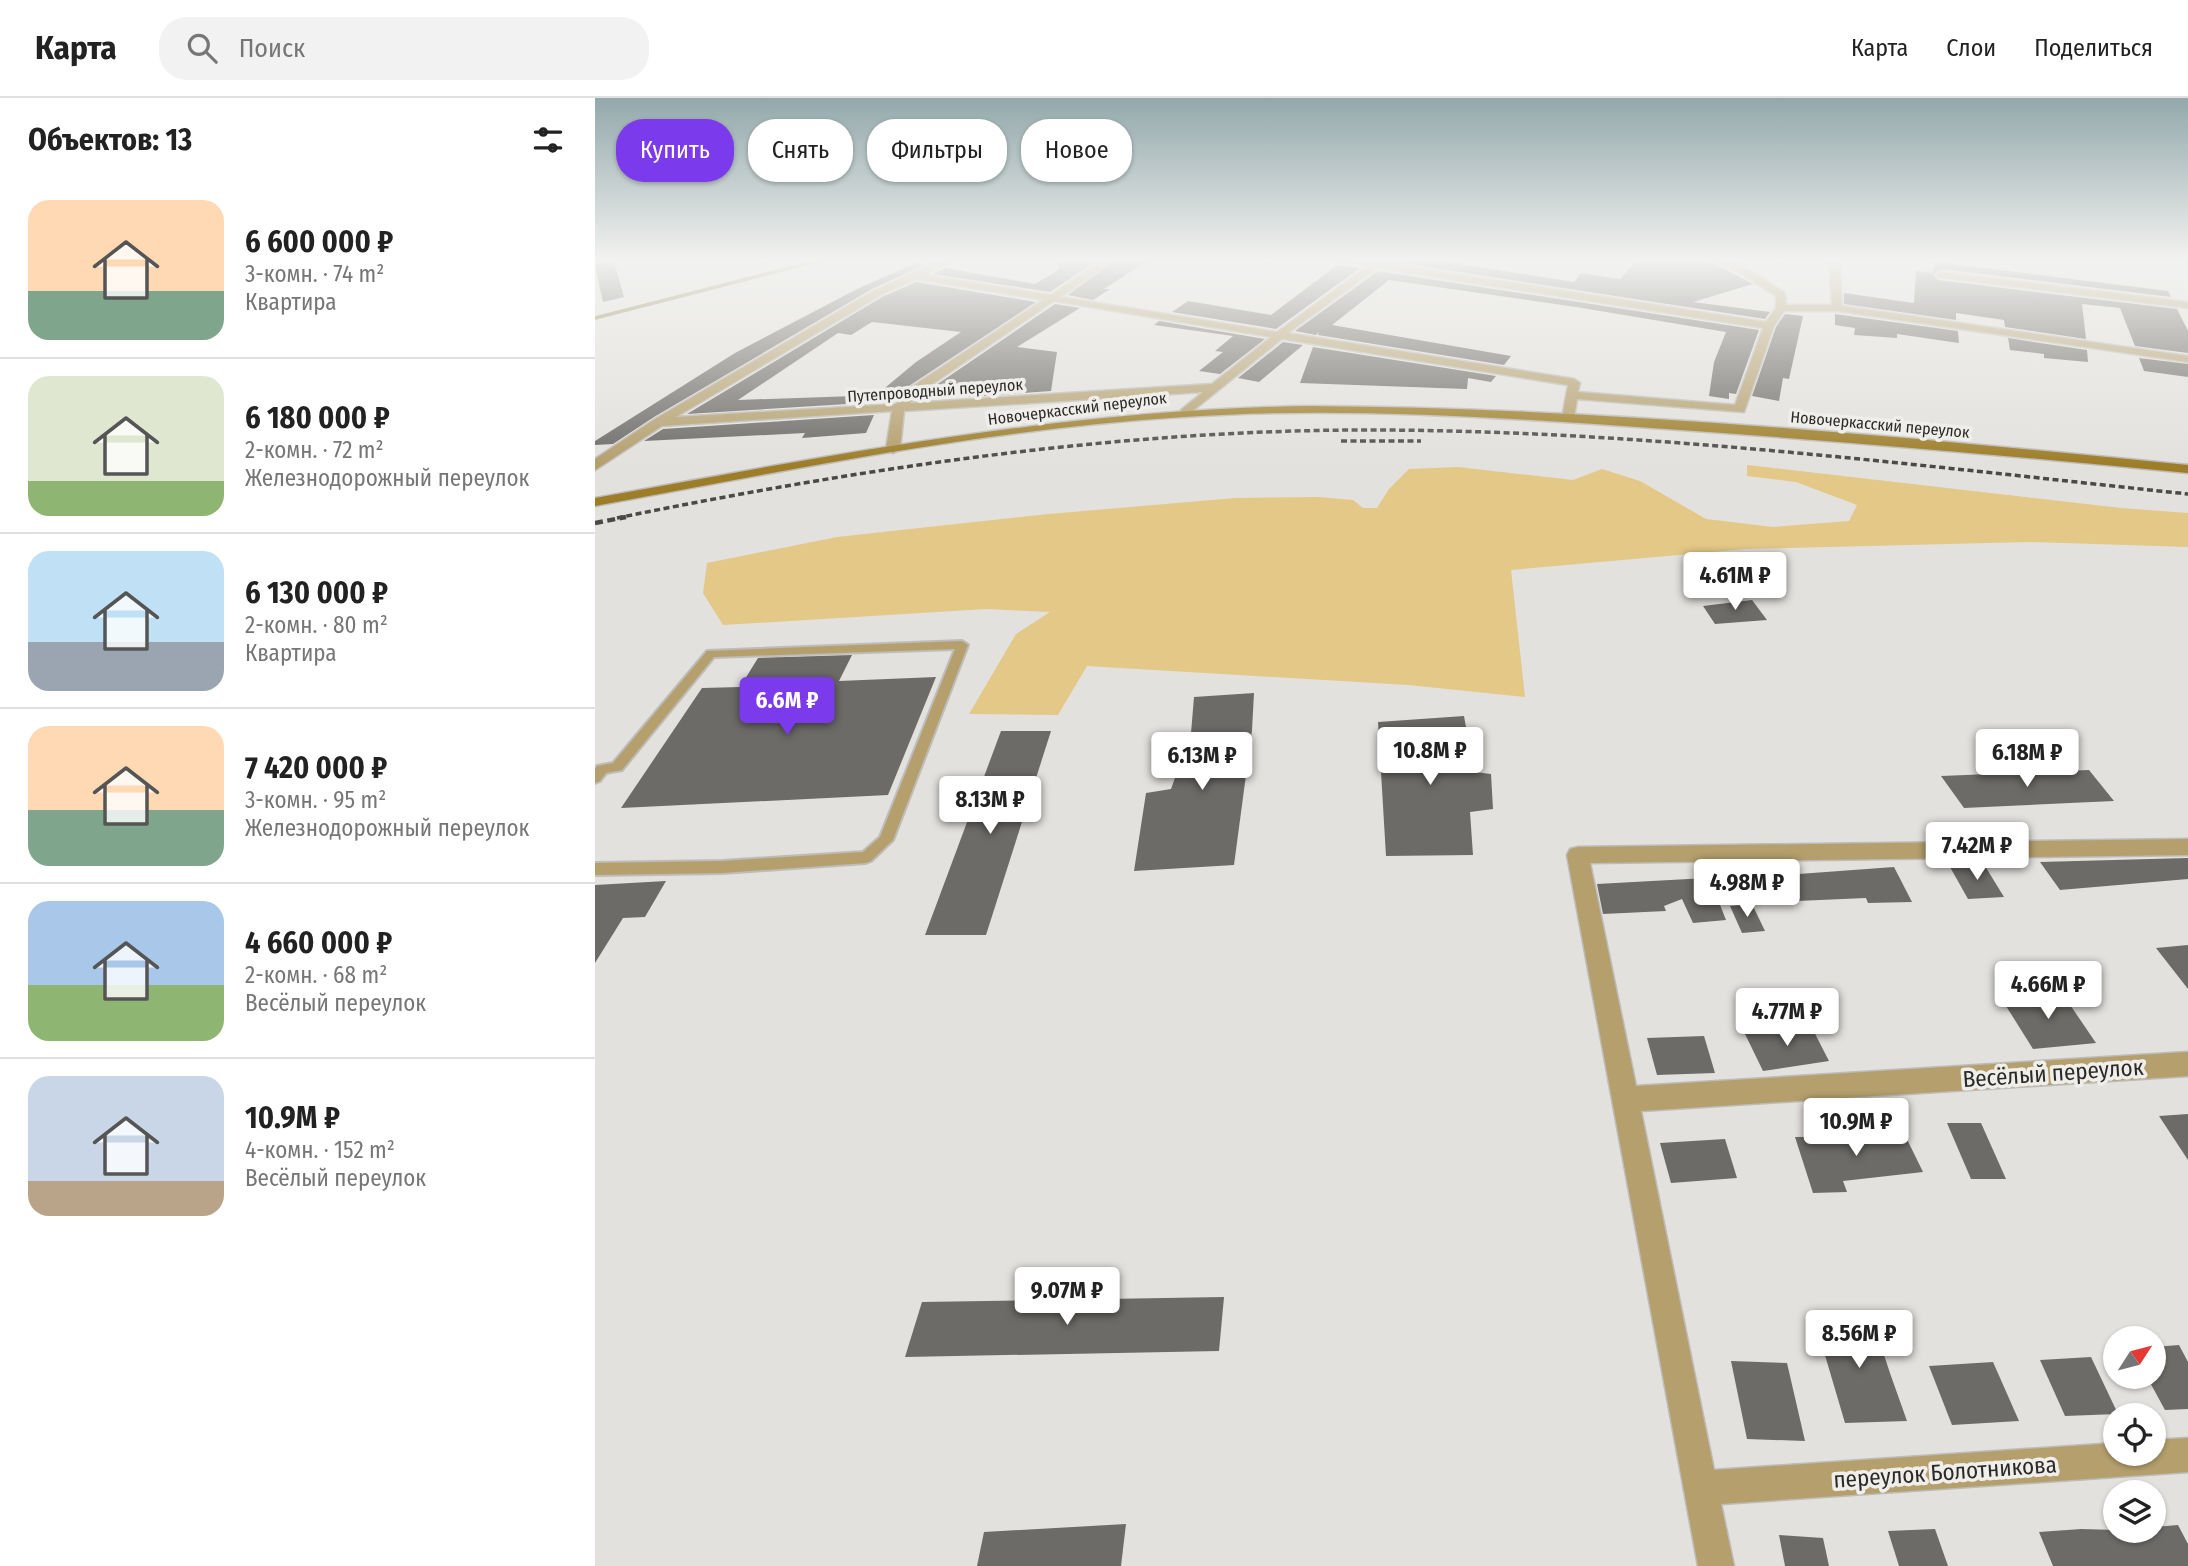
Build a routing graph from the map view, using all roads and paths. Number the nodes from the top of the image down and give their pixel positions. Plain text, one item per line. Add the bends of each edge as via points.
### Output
1 (819, 328) edge
2 (1007, 328) edge
3 (1249, 328) edge
4 (1291, 328) edge
5 (1768, 328) edge
6 (1971, 328) edge
7 (1283, 333) junction
8 (2188, 359) edge
9 (1213, 388) junction
10 (1572, 395) junction
11 (898, 409) junction
12 (1185, 413) junction
13 (1568, 418) junction
14 (659, 422) junction
15 (893, 449) junction
16 (595, 466) edge
17 (2188, 469) edge
18 (595, 502) edge
19 (595, 778) edge
20 (2188, 847) edge
21 (595, 869) edge
22 (2188, 1064) edge
23 (1625, 1099) junction
24 (2188, 1455) edge
25 (1701, 1488) junction
26 (1716, 1566) edge

1 - 14 street
2 - 11 street via 914,391
3 - 7 street
4 - 7 street
5 - 10 street via 1740,409
6 - 8 street
7 - 9 street
7 - 10 street via 1574,383
9 - 11 street, Путепроводный переулок
9 - 12 street
10 - 13 street
11 - 14 street, Путепроводный переулок
11 - 15 street
12 - 13 main road, Новочеркасский переулок via 1454,411
12 - 15 main road, Новочеркасский переулок
13 - 17 main road, Новочеркасский переулок
14 - 16 street
15 - 18 main road, Новочеркасский переулок
19 - 21 lane via 602,769 617,767 711,654 962,645 886,840 866,857 722,867
20 - 23 street via 1578,855
22 - 23 street, Весёлый переулок
23 - 25 street
24 - 25 street, переулок Болотникова
25 - 26 street

